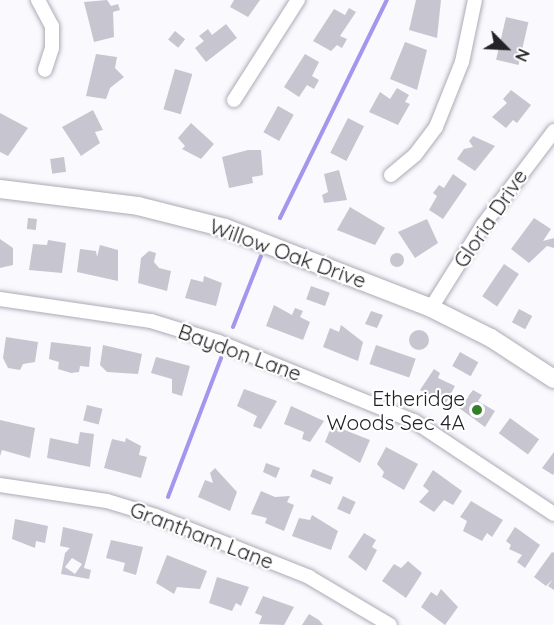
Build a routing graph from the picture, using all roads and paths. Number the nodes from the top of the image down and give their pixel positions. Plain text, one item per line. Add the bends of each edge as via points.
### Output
1 (38, 0) edge
2 (298, 0) edge
3 (475, 0) edge
4 (45, 70) dead end
5 (234, 100) dead end
6 (554, 131) edge
7 (391, 175) dead end
8 (0, 189) edge
9 (0, 299) edge
10 (431, 308) junction
11 (554, 379) edge
12 (0, 485) edge
13 (554, 514) edge
14 (390, 625) edge

1 - 4 street via 52,26 52,48
2 - 5 street
3 - 7 street via 462,62 436,126 416,155
6 - 10 street, Gloria Drive via 483,225
8 - 10 street, Willow Oak Drive via 138,206 194,218
9 - 13 street, Baydon Lane via 151,321 219,342 414,421
10 - 11 street, Willow Oak Drive via 491,338
12 - 14 street, Grantham Lane via 107,501 156,516 309,577

